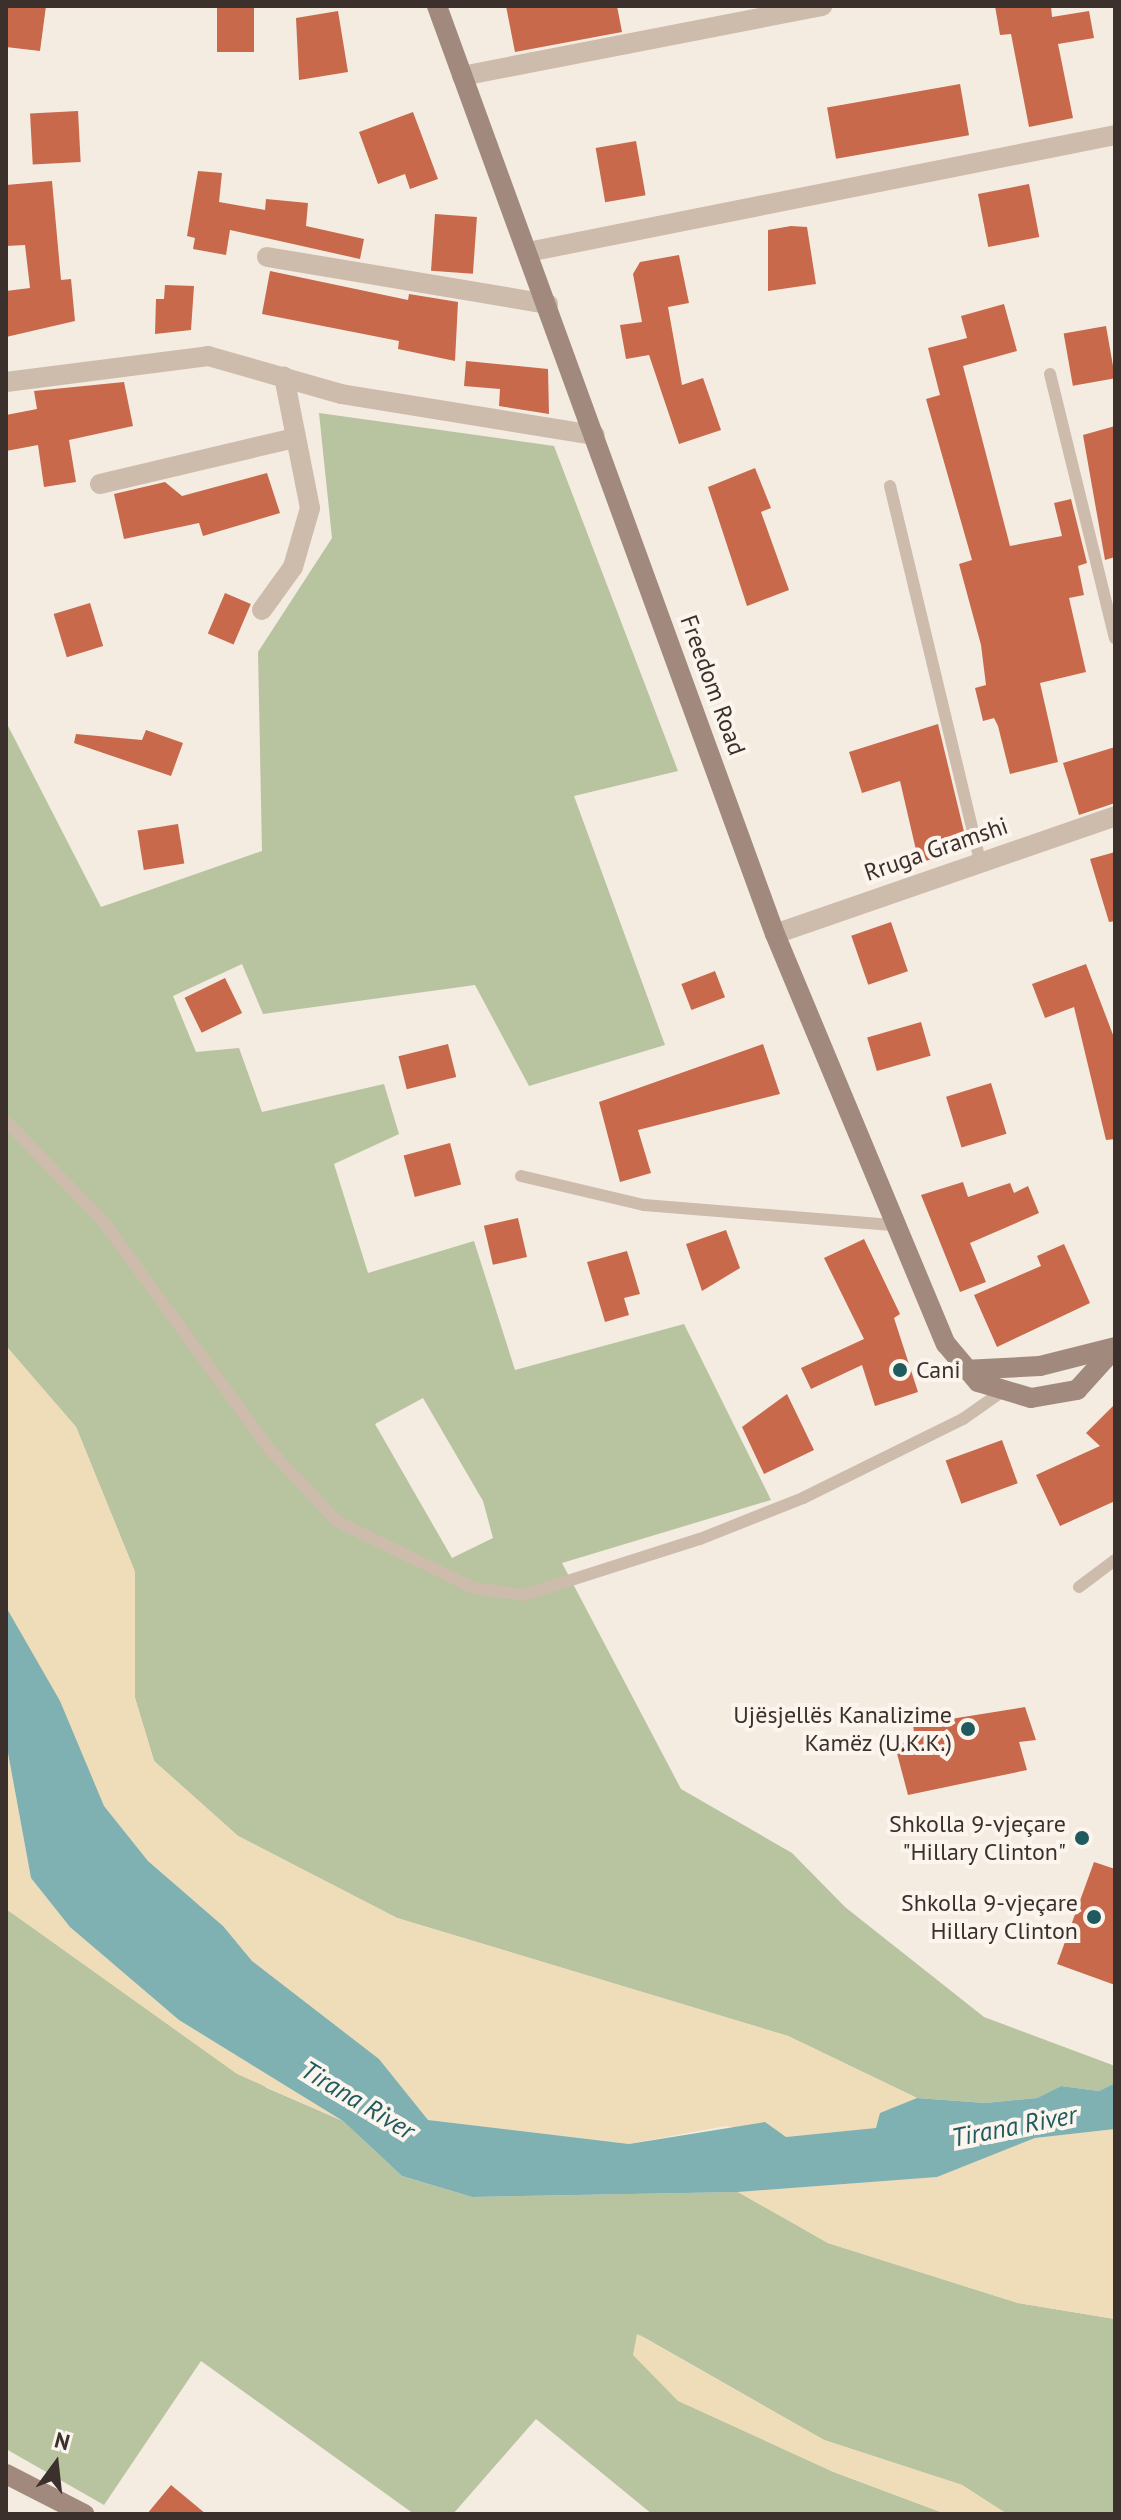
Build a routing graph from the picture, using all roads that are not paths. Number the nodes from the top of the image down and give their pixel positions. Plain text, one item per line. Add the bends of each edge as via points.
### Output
1 (437, 6) edge
2 (822, 6) edge
3 (462, 76) junction
4 (1115, 135) edge
5 (528, 252) junction
6 (267, 257) dead end
7 (548, 304) junction
8 (1050, 374) dead end
9 (284, 377) junction
10 (6, 382) edge
11 (595, 435) junction
12 (294, 438) junction
13 (100, 484) dead end
14 (890, 486) dead end
15 (262, 610) dead end
16 (1115, 638) edge
17 (1115, 816) edge
18 (980, 860) junction
19 (775, 934) junction
20 (6, 1121) edge
21 (521, 1176) dead end
22 (895, 1225) junction
23 (1115, 1348) edge
24 (964, 1370) junction
25 (1000, 1393) junction
26 (1115, 1560) edge
27 (1079, 1587) dead end
28 (6, 2474) edge
29 (84, 2514) edge

1 - 3 main road, Freedom Road
2 - 3 street
3 - 5 main road, Freedom Road
4 - 5 street
5 - 7 main road, Freedom Road
6 - 7 street
7 - 11 main road, Freedom Road
8 - 16 lane
9 - 10 street via 208,356
9 - 11 street via 341,394
9 - 12 street
11 - 19 main road, Freedom Road
12 - 13 street
12 - 15 street via 310,508 293,567
14 - 18 lane
17 - 18 street, Rruga Gramshi
18 - 19 street, Rruga Gramshi
19 - 22 main road, Freedom Road
20 - 25 lane via 103,1221 270,1450 337,1521 473,1588 524,1595 700,1539 816,1491 963,1419
21 - 22 lane via 644,1205
22 - 24 main road, Freedom Road
23 - 24 main road via 1027,1368
23 - 25 main road via 1077,1390 1046,1398
24 - 25 main road
26 - 27 lane
28 - 29 main road

